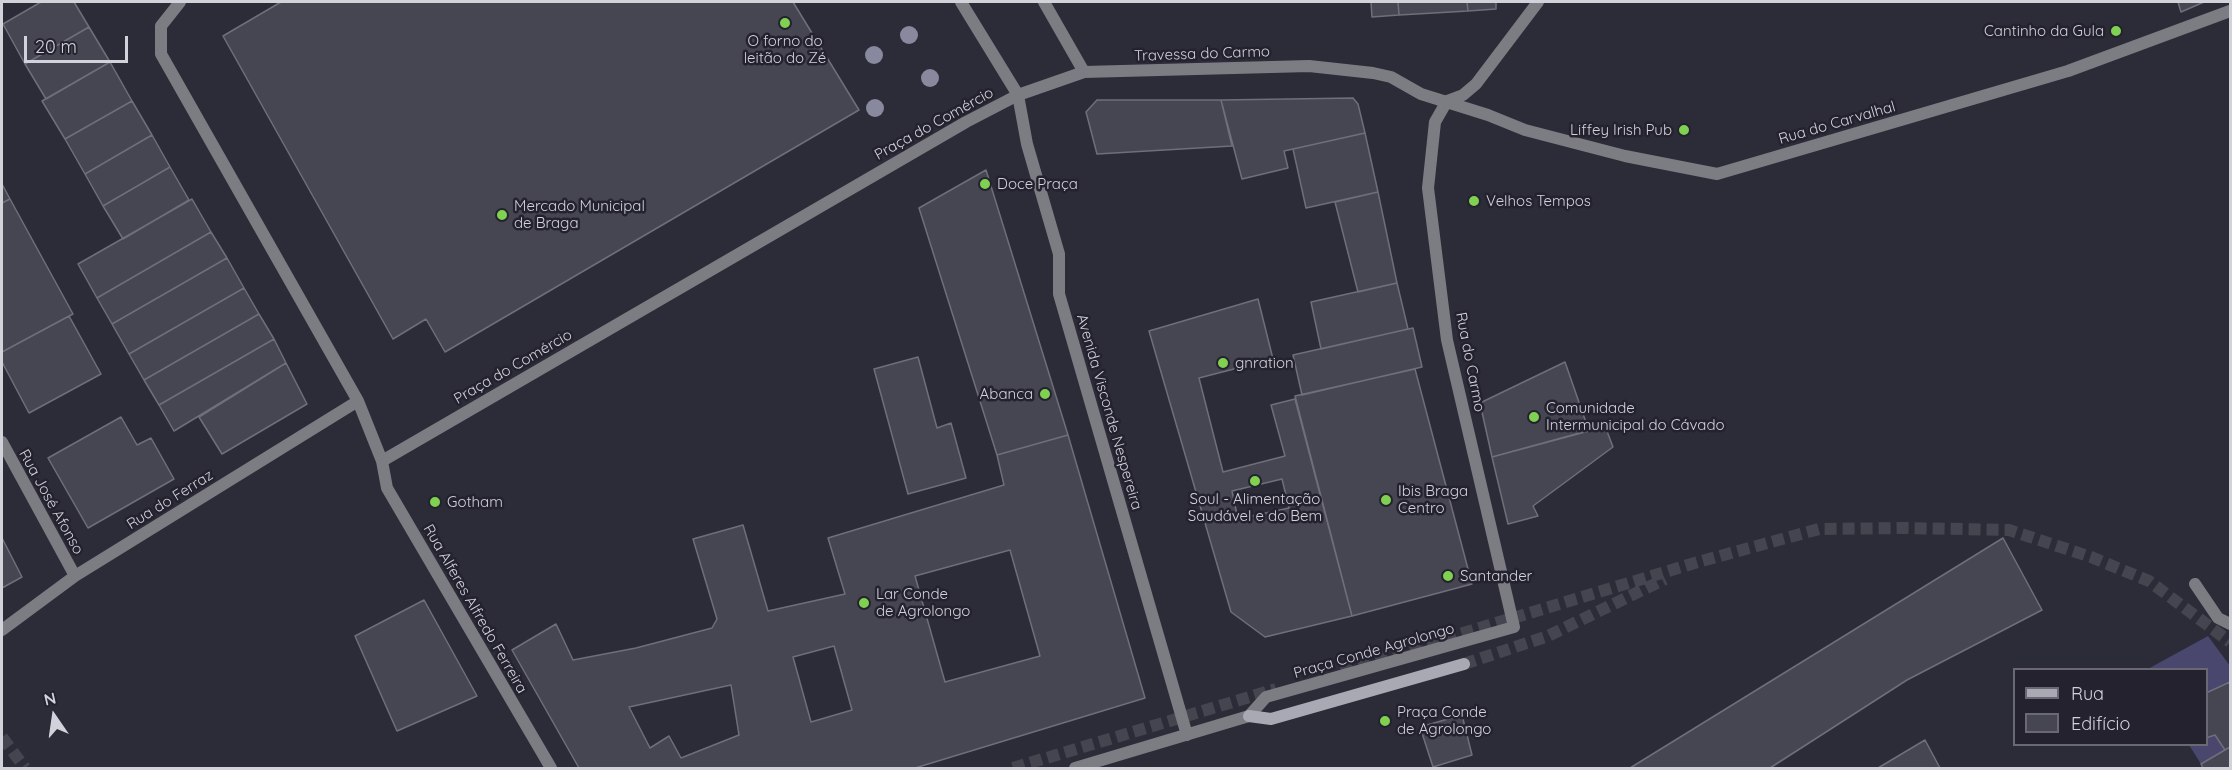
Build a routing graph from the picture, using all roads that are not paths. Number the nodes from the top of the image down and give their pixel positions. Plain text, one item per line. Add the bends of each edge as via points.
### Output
1 (180, 2) edge
2 (961, 2) edge
3 (1044, 2) edge
4 (1538, 2) edge
5 (2230, 12) edge
6 (1084, 72) junction
7 (1391, 77) joint
8 (1018, 95) junction
9 (1447, 101) junction
10 (358, 401) junction
11 (2, 442) edge
12 (382, 461) junction
13 (75, 576) junction
14 (2195, 584) dead end
15 (2230, 624) edge
16 (1514, 627) joint
17 (2, 630) edge
18 (1464, 664) tunnel mouth
19 (1249, 716) junction
20 (1187, 735) junction
21 (551, 768) edge
22 (1075, 768) edge

1 - 10 street via 161,26 161,54
2 - 8 street, Praça do Comércio
3 - 6 street
4 - 9 street via 1476,84
5 - 9 street, Rua do Carvalhal via 2068,71 1718,174 1624,156 1525,130
6 - 7 street, Travessa do Carmo via 1310,66
6 - 8 street, Travessa do Carmo
7 - 9 street, Rua do Carvalhal via 1421,94
8 - 12 street, Praça do Comércio
8 - 20 street, Avenida Visconde Nespereira via 1027,144 1059,254 1059,294
9 - 16 street, Rua do Carmo via 1435,122 1428,188 1446,328
10 - 12 street
10 - 13 street, Rua do Ferraz
11 - 13 street, Rua José Afonso
12 - 21 street, Rua Alferes Alfredo Ferreira via 387,488
13 - 17 street, Rua do Ferraz
14 - 15 street via 2218,618
16 - 19 street, Praça Conde Agrolongo via 1266,697
18 - 19 main road via 1271,719
19 - 20 street
20 - 22 street

